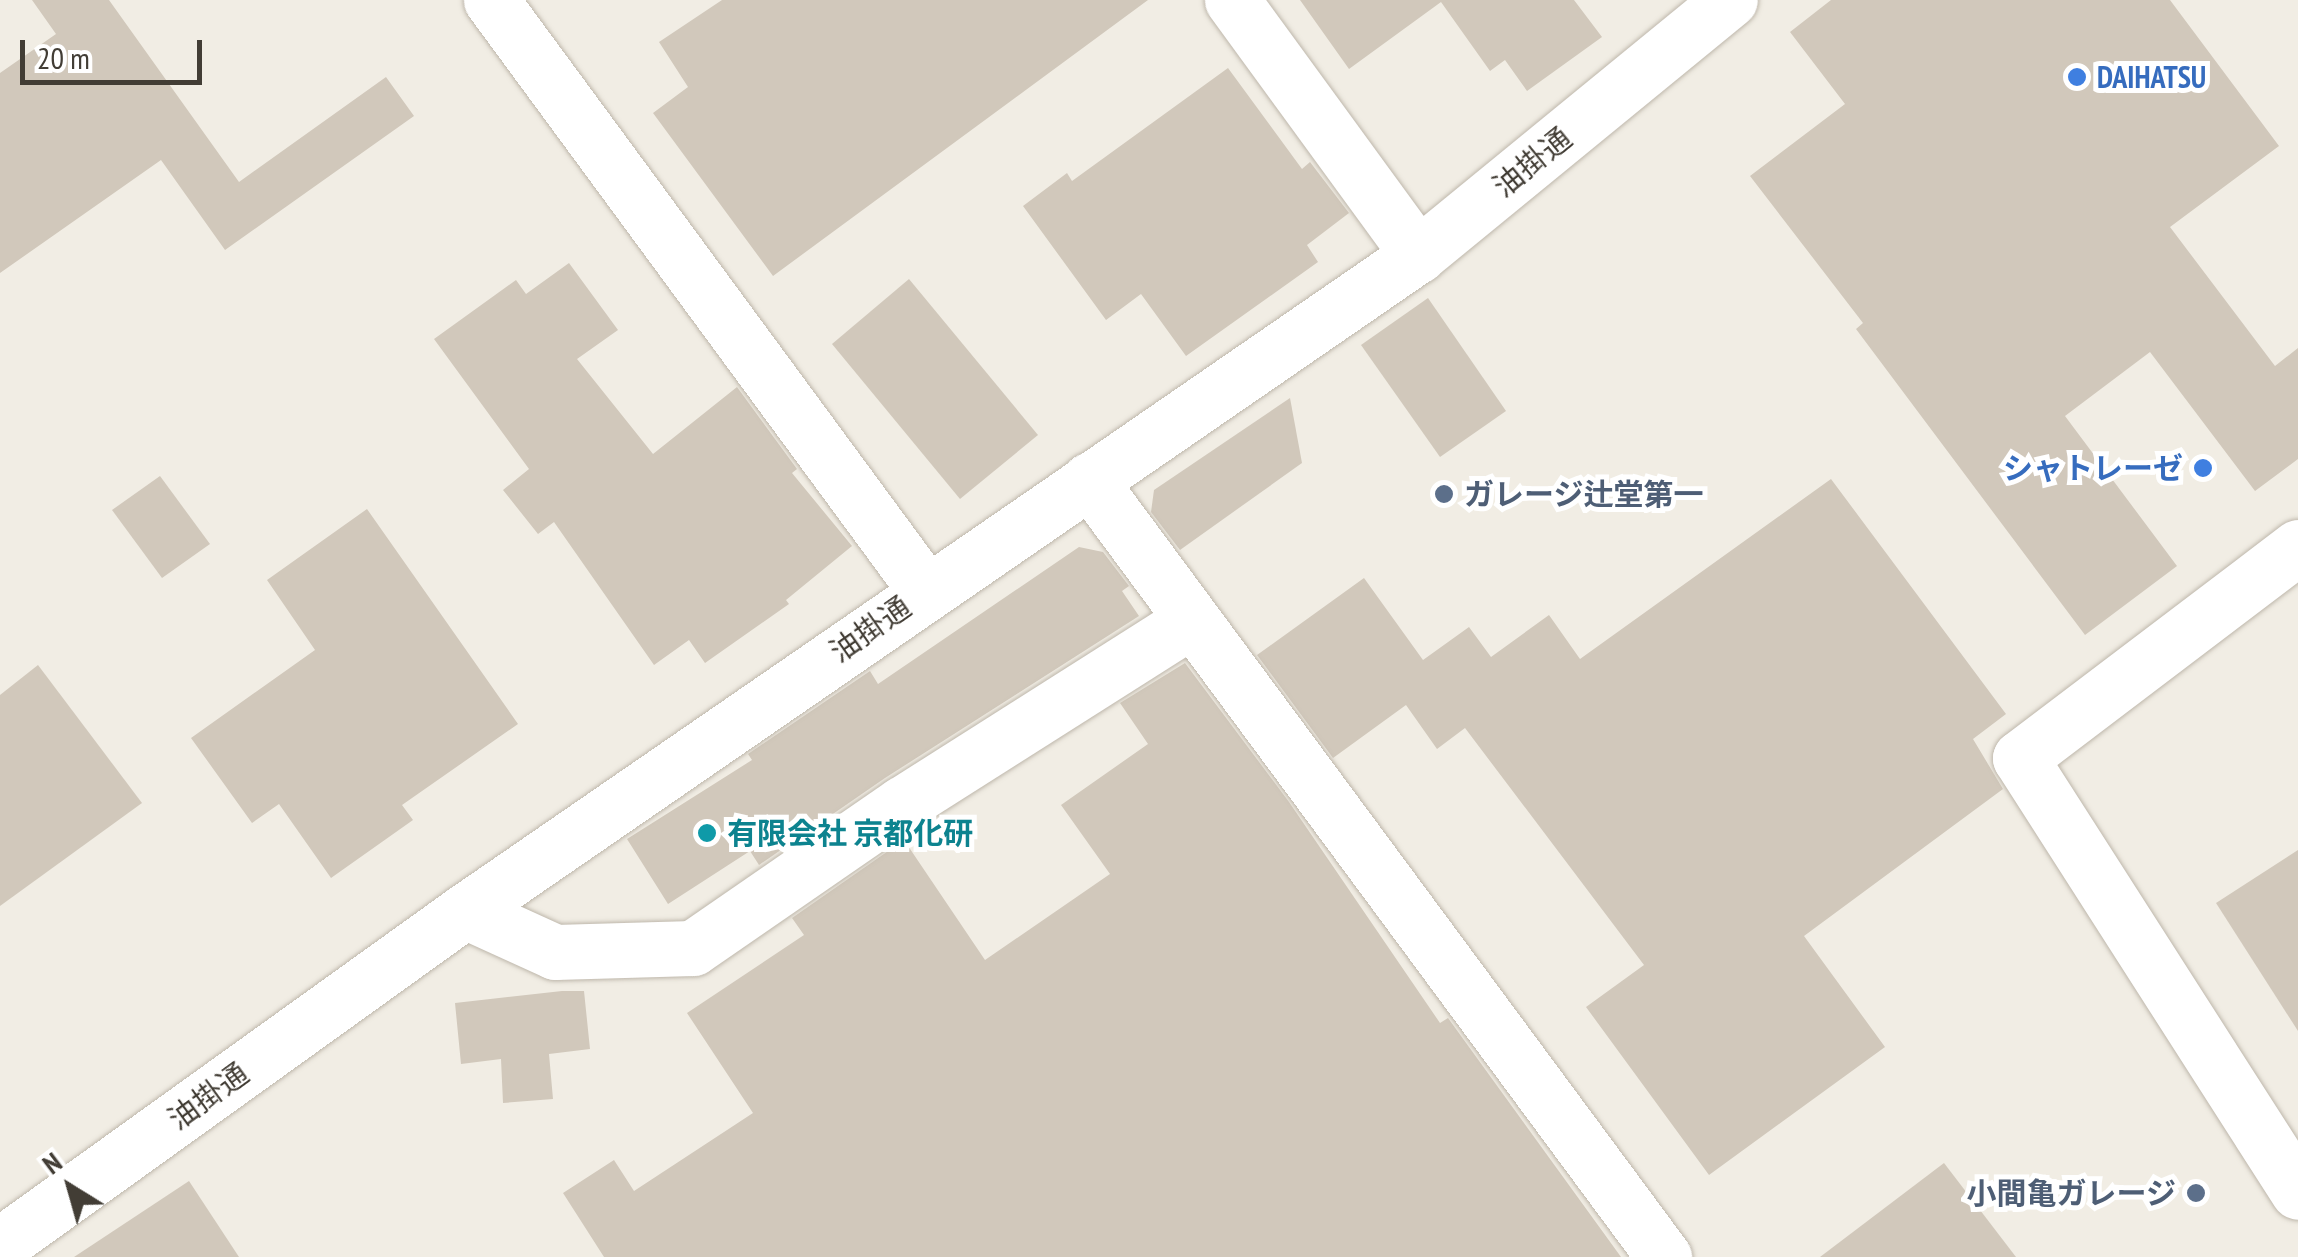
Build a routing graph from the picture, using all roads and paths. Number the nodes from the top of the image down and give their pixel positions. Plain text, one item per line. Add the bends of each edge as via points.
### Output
1 (492, 0) edge
2 (1232, 0) edge
3 (1730, 0) edge
4 (1418, 255) junction
5 (1089, 480) junction
6 (2298, 547) edge
7 (926, 591) junction
8 (1192, 620) junction
9 (466, 911) junction
10 (2298, 1192) edge
11 (0, 1245) edge
12 (1664, 1257) edge

1 - 7 street
2 - 4 street
3 - 4 street, 油掛通
4 - 5 street, 油掛通
5 - 7 street, 油掛通
5 - 8 street
6 - 10 street via 2020,758
7 - 9 street, 油掛通
8 - 9 street via 902,804 693,948 555,952
8 - 12 street
9 - 11 street, 油掛通

